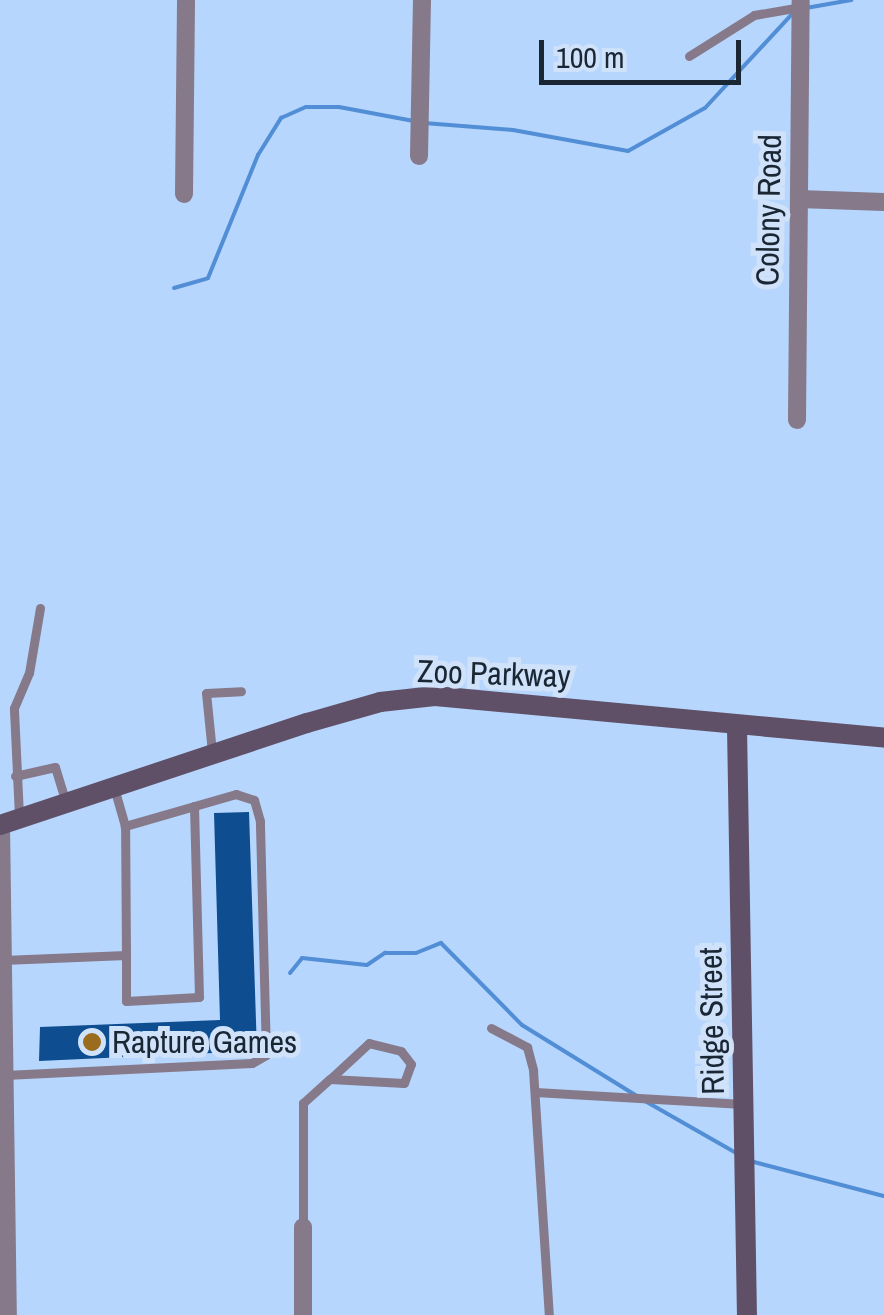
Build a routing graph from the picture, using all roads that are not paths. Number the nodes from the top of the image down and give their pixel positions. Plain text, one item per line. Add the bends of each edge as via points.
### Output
1 (186, 0) edge
2 (422, 0) edge
3 (801, 3) edge
4 (689, 56) dead end
5 (419, 156) dead end
6 (184, 194) dead end
7 (799, 199) junction
8 (884, 202) edge
9 (797, 420) dead end
10 (40, 608) dead end
11 (241, 691) dead end
12 (737, 727) junction
13 (884, 738) edge
14 (212, 752) junction
15 (15, 776) junction
16 (114, 787) junction
17 (66, 802) junction
18 (194, 806) junction
19 (7, 823) edge
20 (126, 826) junction
21 (1, 927) edge
22 (126, 955) junction
23 (3, 960) junction
24 (491, 1028) dead end
25 (5, 1075) junction
26 (330, 1079) junction
27 (535, 1092) junction
28 (743, 1104) junction
29 (303, 1227) joint
30 (8, 1315) edge
31 (302, 1315) edge
32 (549, 1315) edge
33 (746, 1315) edge

1 - 6 street
2 - 5 street
3 - 4 lane via 754,14
3 - 7 street, Colony Road
7 - 8 street
7 - 9 street, Colony Road
10 - 15 lane via 30,673 14,708
11 - 14 lane via 206,693
12 - 13 main road, Zoo Parkway
12 - 14 main road, Zoo Parkway via 518,699 436,696 380,702
12 - 28 main road, Ridge Street
14 - 16 main road, Zoo Parkway
15 - 17 lane via 55,767
15 - 19 lane
16 - 17 main road, Zoo Parkway
16 - 20 lane
17 - 19 main road, Zoo Parkway
18 - 20 lane
18 - 22 lane via 199,997 126,1001
18 - 25 lane via 245,793 258,809 266,1054 252,1063
19 - 21 street
20 - 22 lane
21 - 23 street
22 - 23 lane
23 - 25 street
24 - 27 lane via 527,1048
25 - 30 street
26 - 26 lane via 395,1085 404,1082 411,1064 402,1051 369,1044
26 - 29 lane via 303,1103
27 - 28 lane
27 - 32 lane
28 - 33 main road, Ridge Street
29 - 31 street

